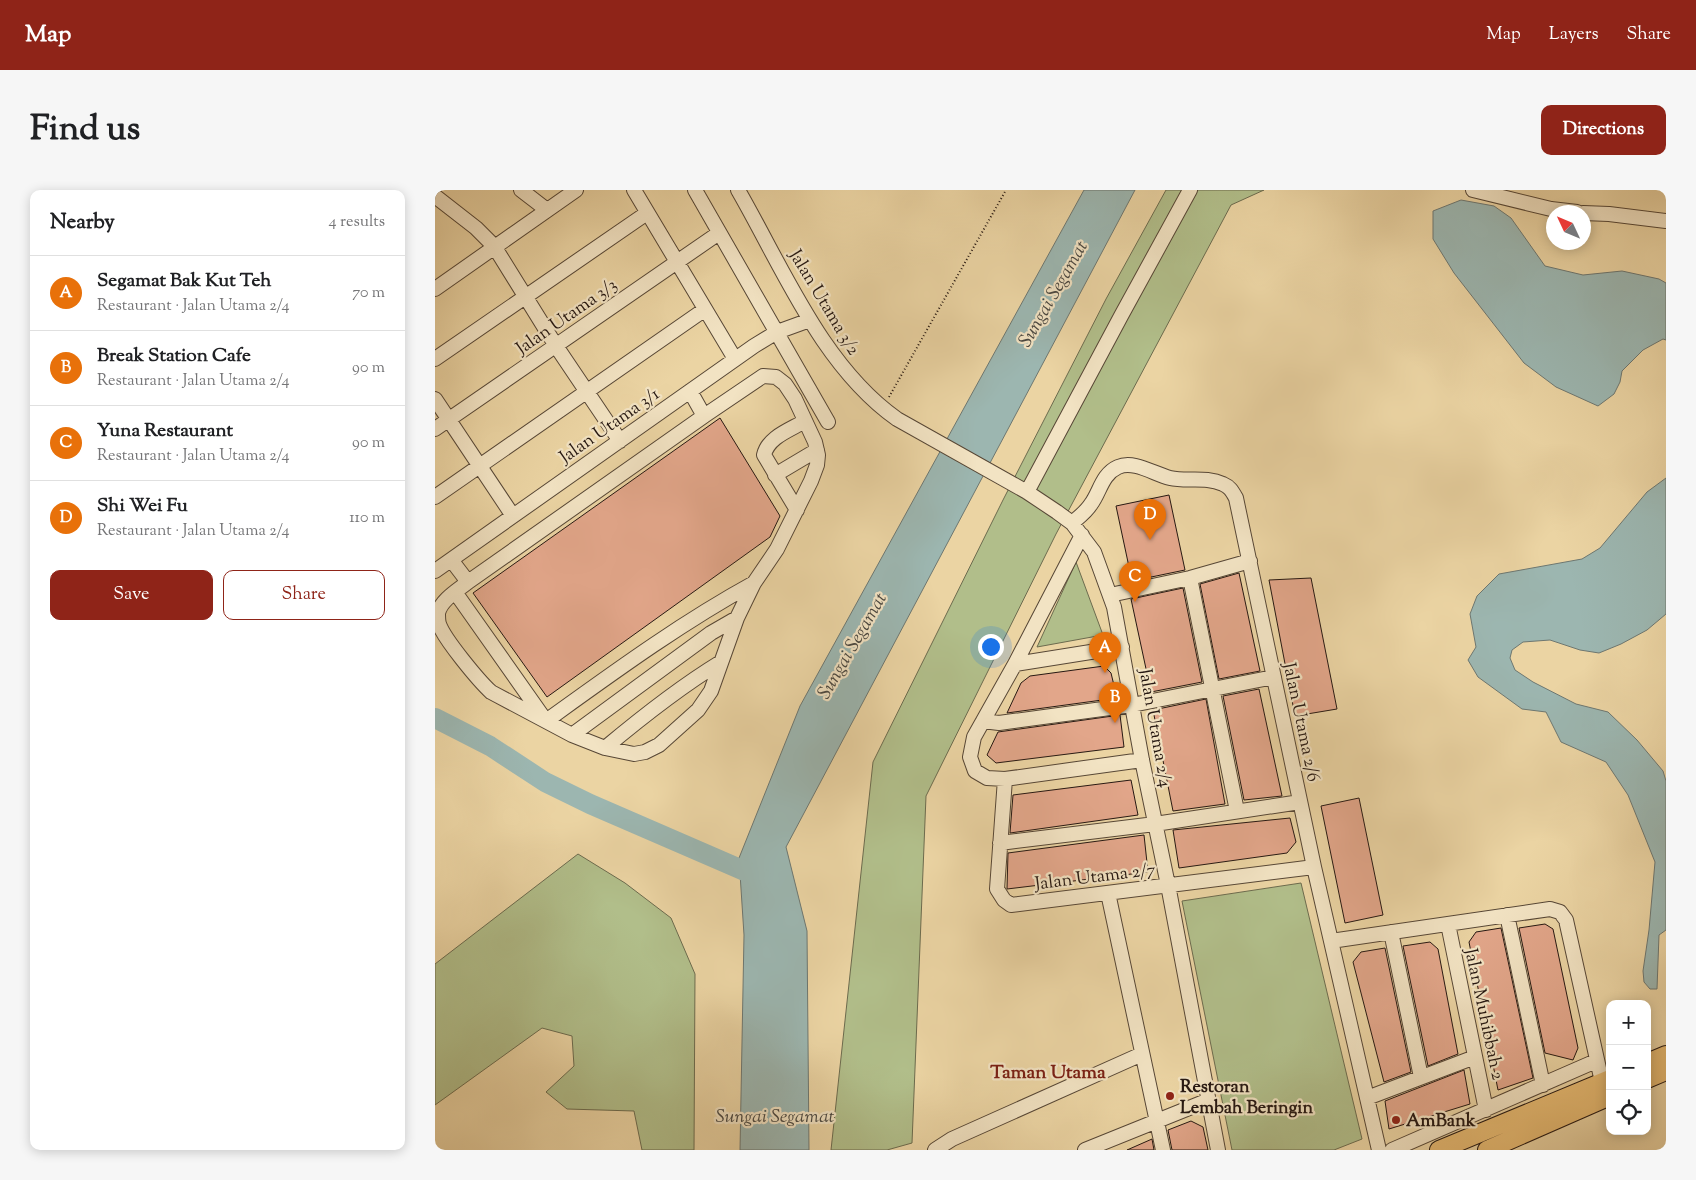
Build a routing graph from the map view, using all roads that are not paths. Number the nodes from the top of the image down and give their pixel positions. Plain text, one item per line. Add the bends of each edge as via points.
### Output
1 (521, 190) edge
2 (576, 190) edge
3 (634, 190) edge
4 (695, 190) edge
5 (738, 190) edge
6 (1190, 190) edge
7 (1473, 190) edge
8 (435, 196) edge
9 (1546, 208) edge
10 (547, 210) junction
11 (647, 213) junction
12 (1591, 213) edge
13 (1666, 221) edge
14 (719, 233) junction
15 (494, 246) junction
16 (676, 262) junction
17 (435, 289) edge
18 (524, 297) junction
19 (704, 310) junction
20 (810, 320) junction
21 (777, 332) junction
22 (556, 346) junction
23 (435, 359) edge
24 (735, 359) junction
25 (586, 391) junction
26 (690, 391) junction
27 (435, 399) edge
28 (704, 416) junction
29 (897, 419) joint
30 (449, 420) junction
31 (805, 422) junction
32 (828, 422) dead end
33 (435, 429) edge
34 (620, 440) junction
35 (817, 450) junction
36 (479, 465) junction
37 (775, 475) junction
38 (1022, 490) junction
39 (435, 497) edge
40 (797, 510) junction
41 (513, 516) junction
42 (1072, 523) junction
43 (1082, 535) junction
44 (452, 561) junction
45 (1250, 561) junction
46 (435, 571) edge
47 (1190, 578) junction
48 (467, 582) junction
49 (754, 583) junction
50 (455, 592) junction
51 (1110, 596) junction
52 (737, 618) junction
53 (1122, 647) junction
54 (721, 662) junction
55 (1015, 664) junction
56 (1274, 676) junction
57 (1213, 690) junction
58 (1132, 705) junction
59 (546, 721) junction
60 (983, 721) junction
61 (571, 735) junction
62 (605, 748) junction
63 (1141, 760) junction
64 (1005, 779) junction
65 (1300, 802) junction
66 (1237, 811) junction
67 (1155, 824) junction
68 (1000, 843) junction
69 (1314, 867) junction
70 (1168, 886) junction
71 (1108, 894) junction
72 (1507, 915) junction
73 (1448, 924) junction
74 (1391, 932) junction
75 (1331, 940) junction
76 (1142, 1054) junction
77 (1666, 1055) edge
78 (1475, 1057) junction
79 (1596, 1061) junction
80 (1651, 1061) edge
81 (1666, 1071) edge
82 (1421, 1077) junction
83 (1651, 1077) edge
84 (1606, 1083) edge
85 (1543, 1085) junction
86 (1606, 1085) edge
87 (1606, 1086) edge
88 (1367, 1098) junction
89 (1209, 1100) junction
90 (1486, 1110) junction
91 (1155, 1120) junction
92 (1491, 1129) junction
93 (1494, 1149) edge
94 (935, 1150) edge
95 (1085, 1150) edge
96 (1163, 1150) edge
97 (1218, 1150) edge
98 (1379, 1150) edge
99 (1392, 1150) edge
100 (1439, 1150) edge

1 - 10 street
2 - 10 street
3 - 11 street
4 - 14 street
5 - 20 street, Jalan Utama 3/2
6 - 38 street
7 - 9 street
8 - 15 street
10 - 15 street
11 - 16 street
11 - 18 street
12 - 13 street
14 - 16 street, Jalan Utama 3/3
14 - 21 street
15 - 17 street
15 - 18 street
16 - 19 street
16 - 22 street, Jalan Utama 3/3
18 - 22 street
18 - 23 street
19 - 24 street
19 - 25 street
20 - 21 street, Jalan Utama 3/1
20 - 29 street, Jalan Utama 3/2 via 858,386
21 - 24 street, Jalan Utama 3/1
21 - 32 street
22 - 25 street
22 - 30 street, Jalan Utama 3/3
24 - 26 street, Jalan Utama 3/1
25 - 34 street
25 - 36 street
26 - 28 street
26 - 34 street, Jalan Utama 3/1
27 - 30 street
28 - 31 street via 763,376 776,377 785,384
28 - 48 street
29 - 38 street, Jalan Utama 2/4
30 - 33 street, Jalan Utama 3/3
30 - 36 street
31 - 35 street
31 - 37 street via 772,440 766,447 764,455
34 - 41 street, Jalan Utama 3/1
35 - 37 street
35 - 40 street via 817,465
36 - 39 street
36 - 41 street
37 - 40 street
38 - 42 street, Jalan Utama 2/4
40 - 49 street via 777,549
41 - 44 street, Jalan Utama 3/1
42 - 43 street, Jalan Utama 2/4
42 - 45 street, Jalan Utama 2/6 via 1085,512 1099,487 1118,467 1129,465 1173,479 1222,483 1236,498
43 - 51 street, Jalan Utama 2/4 via 1094,552
43 - 55 street
44 - 46 street, Jalan Utama 3/1
44 - 48 street
45 - 47 street
45 - 56 street, Jalan Utama 2/6
47 - 51 street
47 - 57 street
48 - 50 street
49 - 52 street
49 - 59 street via 666,636
50 - 59 street
50 - 59 street via 439,611 438,623 447,638 491,692
51 - 53 street, Jalan Utama 2/4
52 - 54 street
52 - 61 street via 711,633
53 - 55 street
53 - 58 street, Jalan Utama 2/4
54 - 62 street via 640,718
54 - 62 street via 711,691 698,710 659,745 633,754
55 - 60 street
56 - 57 street
56 - 65 street, Jalan Utama 2/6
57 - 58 street
57 - 66 street
58 - 60 street via 999,723
58 - 63 street, Jalan Utama 2/4
59 - 61 street
60 - 64 street via 974,738 970,757 975,771 987,778
61 - 62 street
63 - 64 street
63 - 67 street, Jalan Utama 2/4
64 - 68 street, Jalan Utama 2/7
65 - 66 street
65 - 69 street, Jalan Utama 2/6
66 - 67 street
67 - 68 street
67 - 70 street, Jalan Utama 2/4
68 - 71 street, Jalan Utama 2/7 via 997,889 1011,904
69 - 70 street, Jalan Utama 2/7
69 - 75 street, Jalan Utama 2/6
70 - 71 street, Jalan Utama 2/7
70 - 89 street, Jalan Utama 2/4
71 - 76 street
72 - 73 street
72 - 79 street via 1550,909 1559,912 1566,920
72 - 85 street
73 - 74 street
73 - 78 street, Jalan Muhibbah 2
74 - 75 street
74 - 82 street
75 - 88 street, Jalan Utama 2/6
76 - 91 street
76 - 94 street via 952,1139
77 - 80 main road
78 - 82 street
78 - 90 street, Jalan Muhibbah 2
79 - 84 street
79 - 85 street
81 - 83 main road
82 - 88 street
85 - 90 street
86 - 92 main road
87 - 93 main road
88 - 98 street, Jalan Utama 2/6
89 - 91 street
89 - 97 street, Jalan Utama 2/4
90 - 99 street
91 - 95 street
91 - 96 street
92 - 93 street
92 - 100 main road

